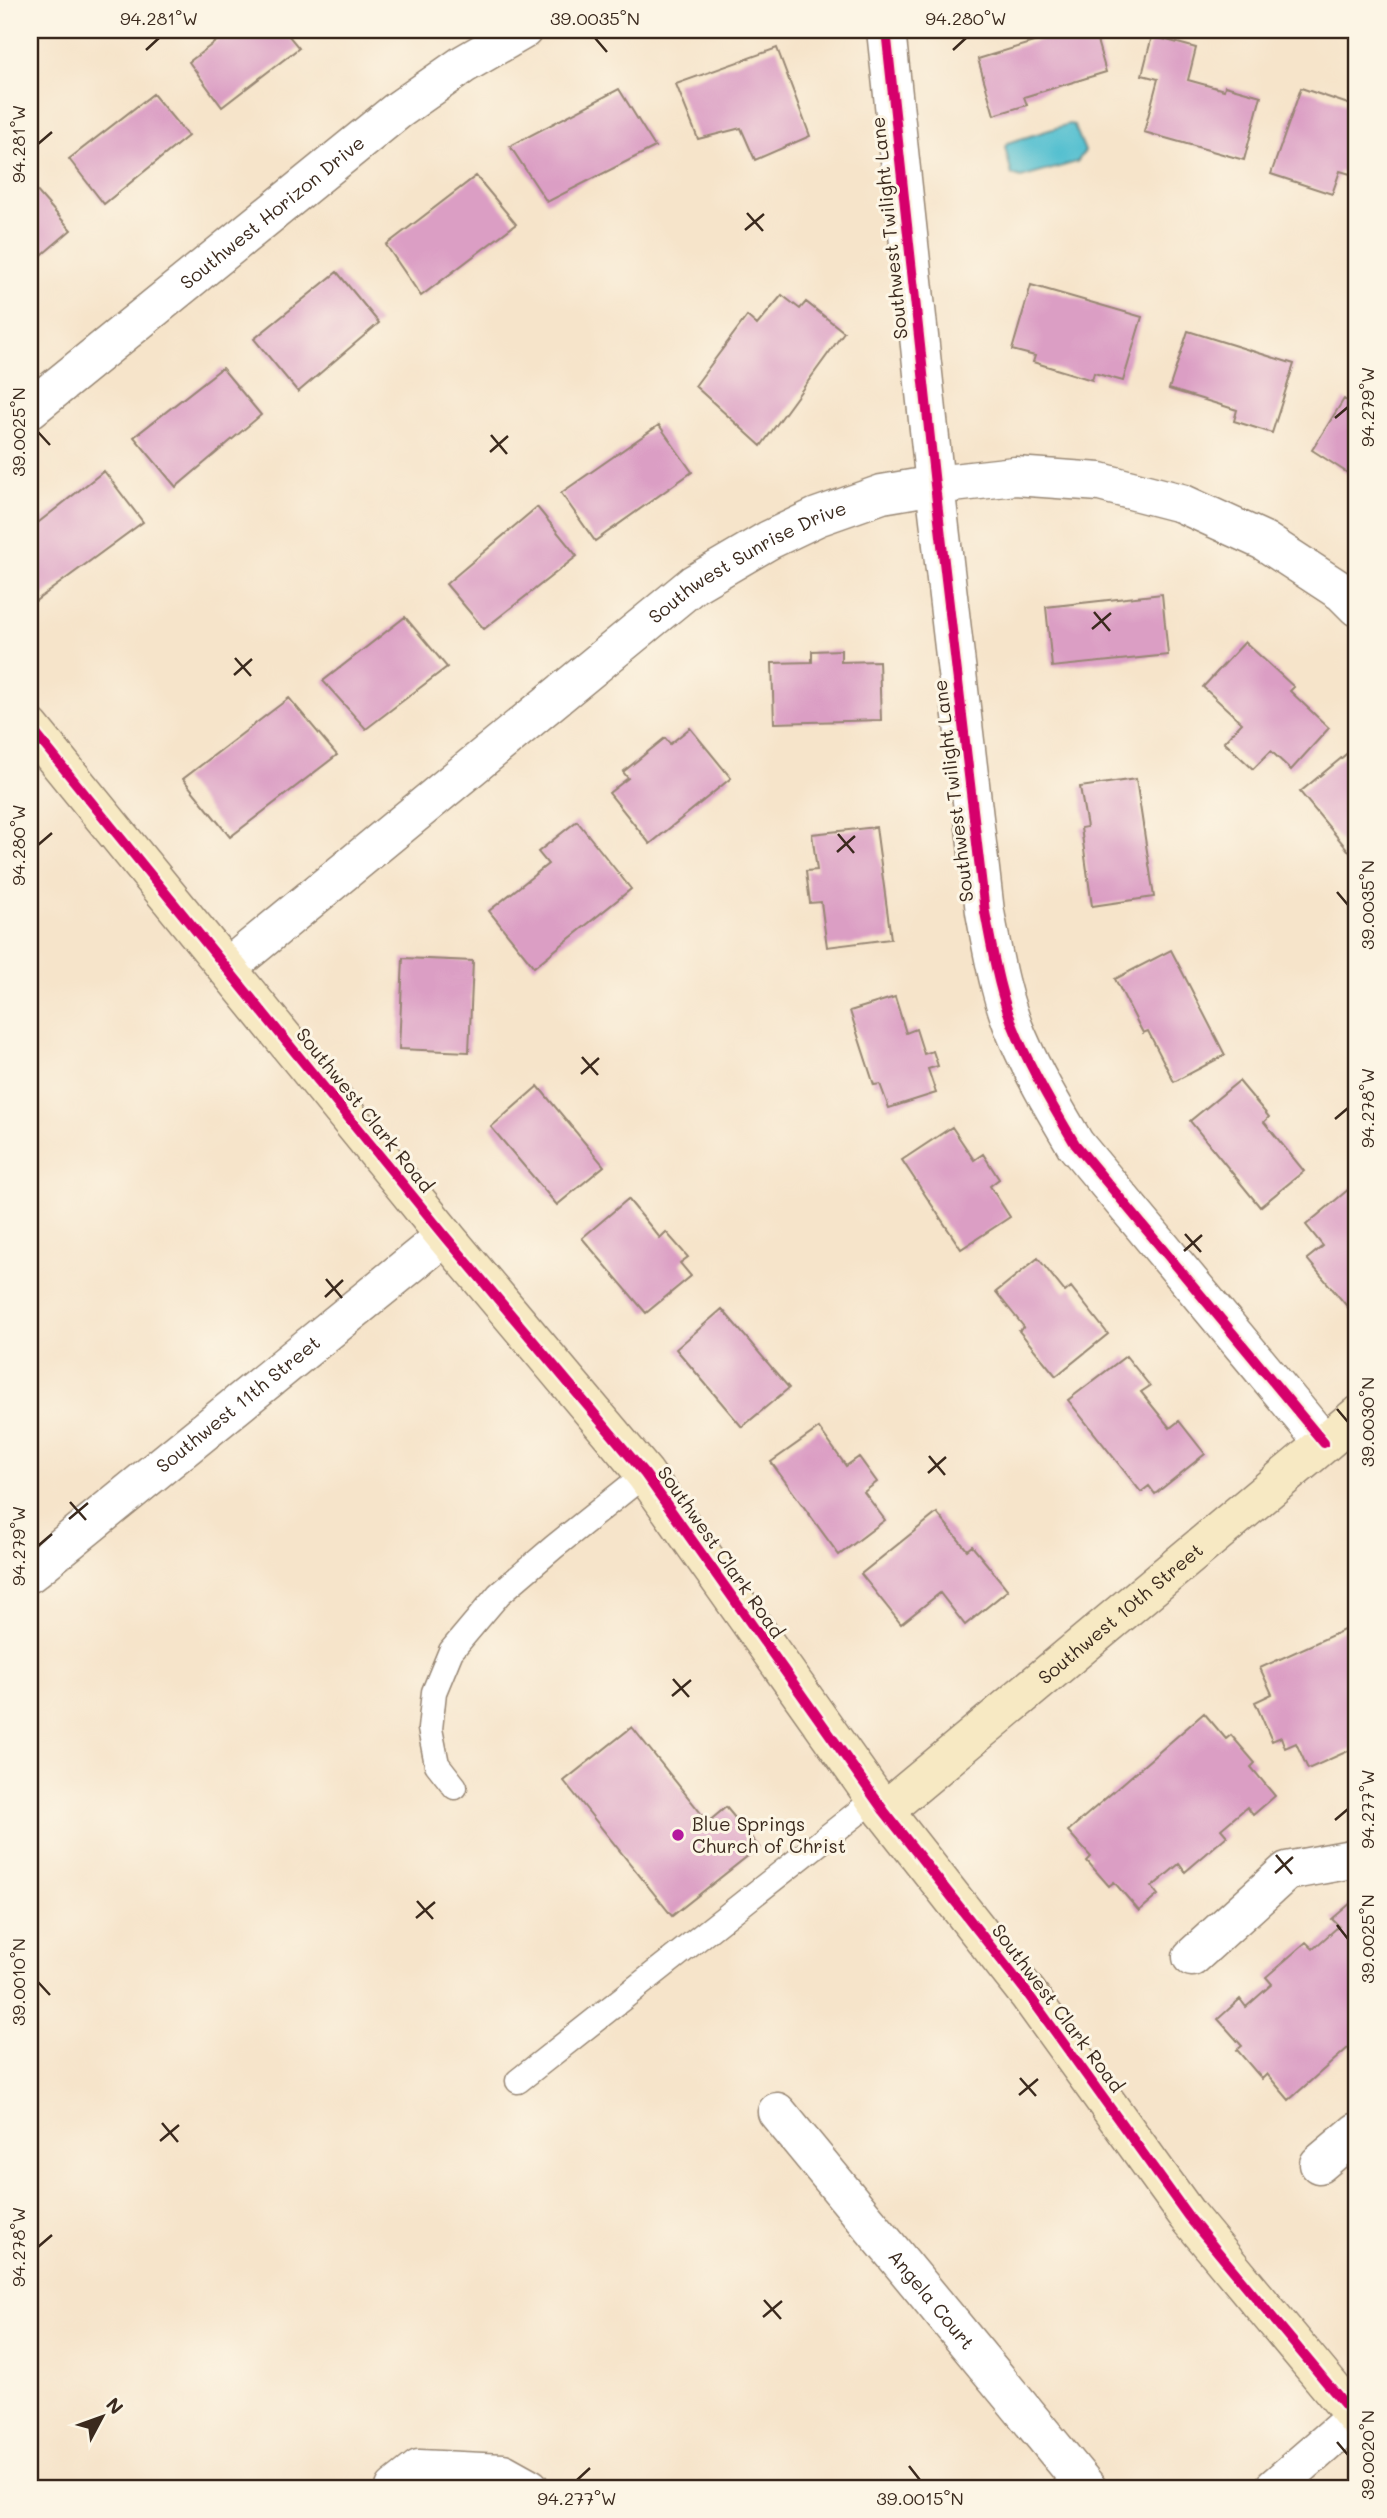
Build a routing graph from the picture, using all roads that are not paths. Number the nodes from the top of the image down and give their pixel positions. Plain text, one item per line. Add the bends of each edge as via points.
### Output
1 (523, 30) edge
2 (886, 30) edge
3 (30, 409) edge
4 (934, 485) junction
5 (1357, 607) edge
6 (30, 727) edge
7 (227, 968) junction
8 (445, 1236) junction
9 (1357, 1416) edge
10 (1324, 1443) junction
11 (645, 1474) junction
12 (30, 1573) edge
13 (455, 1787) dead end
14 (880, 1805) junction
15 (1357, 1858) edge
16 (1192, 1957) dead end
17 (518, 2081) dead end
18 (777, 2112) dead end
19 (1357, 2132) edge
20 (1319, 2164) dead end
21 (1357, 2417) edge
22 (395, 2488) edge
23 (530, 2488) edge
24 (1087, 2488) edge
25 (1274, 2488) edge

1 - 3 street, Southwest Horizon Drive via 397,111
2 - 4 street, Southwest Twilight Lane
4 - 5 street, Southwest Sunrise Drive via 1015,476 1100,482 1181,503 1264,541 1342,592
4 - 7 street, Southwest Sunrise Drive via 882,494 817,517 694,584
4 - 10 street, Southwest Twilight Lane via 985,912 998,980 1017,1038 1075,1144
6 - 7 street, Southwest Clark Road
7 - 8 street, Southwest Clark Road
8 - 11 street, Southwest Clark Road
8 - 12 street, Southwest 11th Street
9 - 10 street, Southwest 10th Street
10 - 14 street, Southwest 10th Street
11 - 13 lane via 499,1594 451,1651 434,1692 430,1730 437,1764
11 - 14 street, Southwest Clark Road
14 - 17 lane
14 - 21 street, Southwest Clark Road via 1028,1994 1188,2216
15 - 16 street via 1287,1871
18 - 24 street, Angela Court
19 - 20 street
21 - 25 street
22 - 23 street via 419,2469 503,2473

